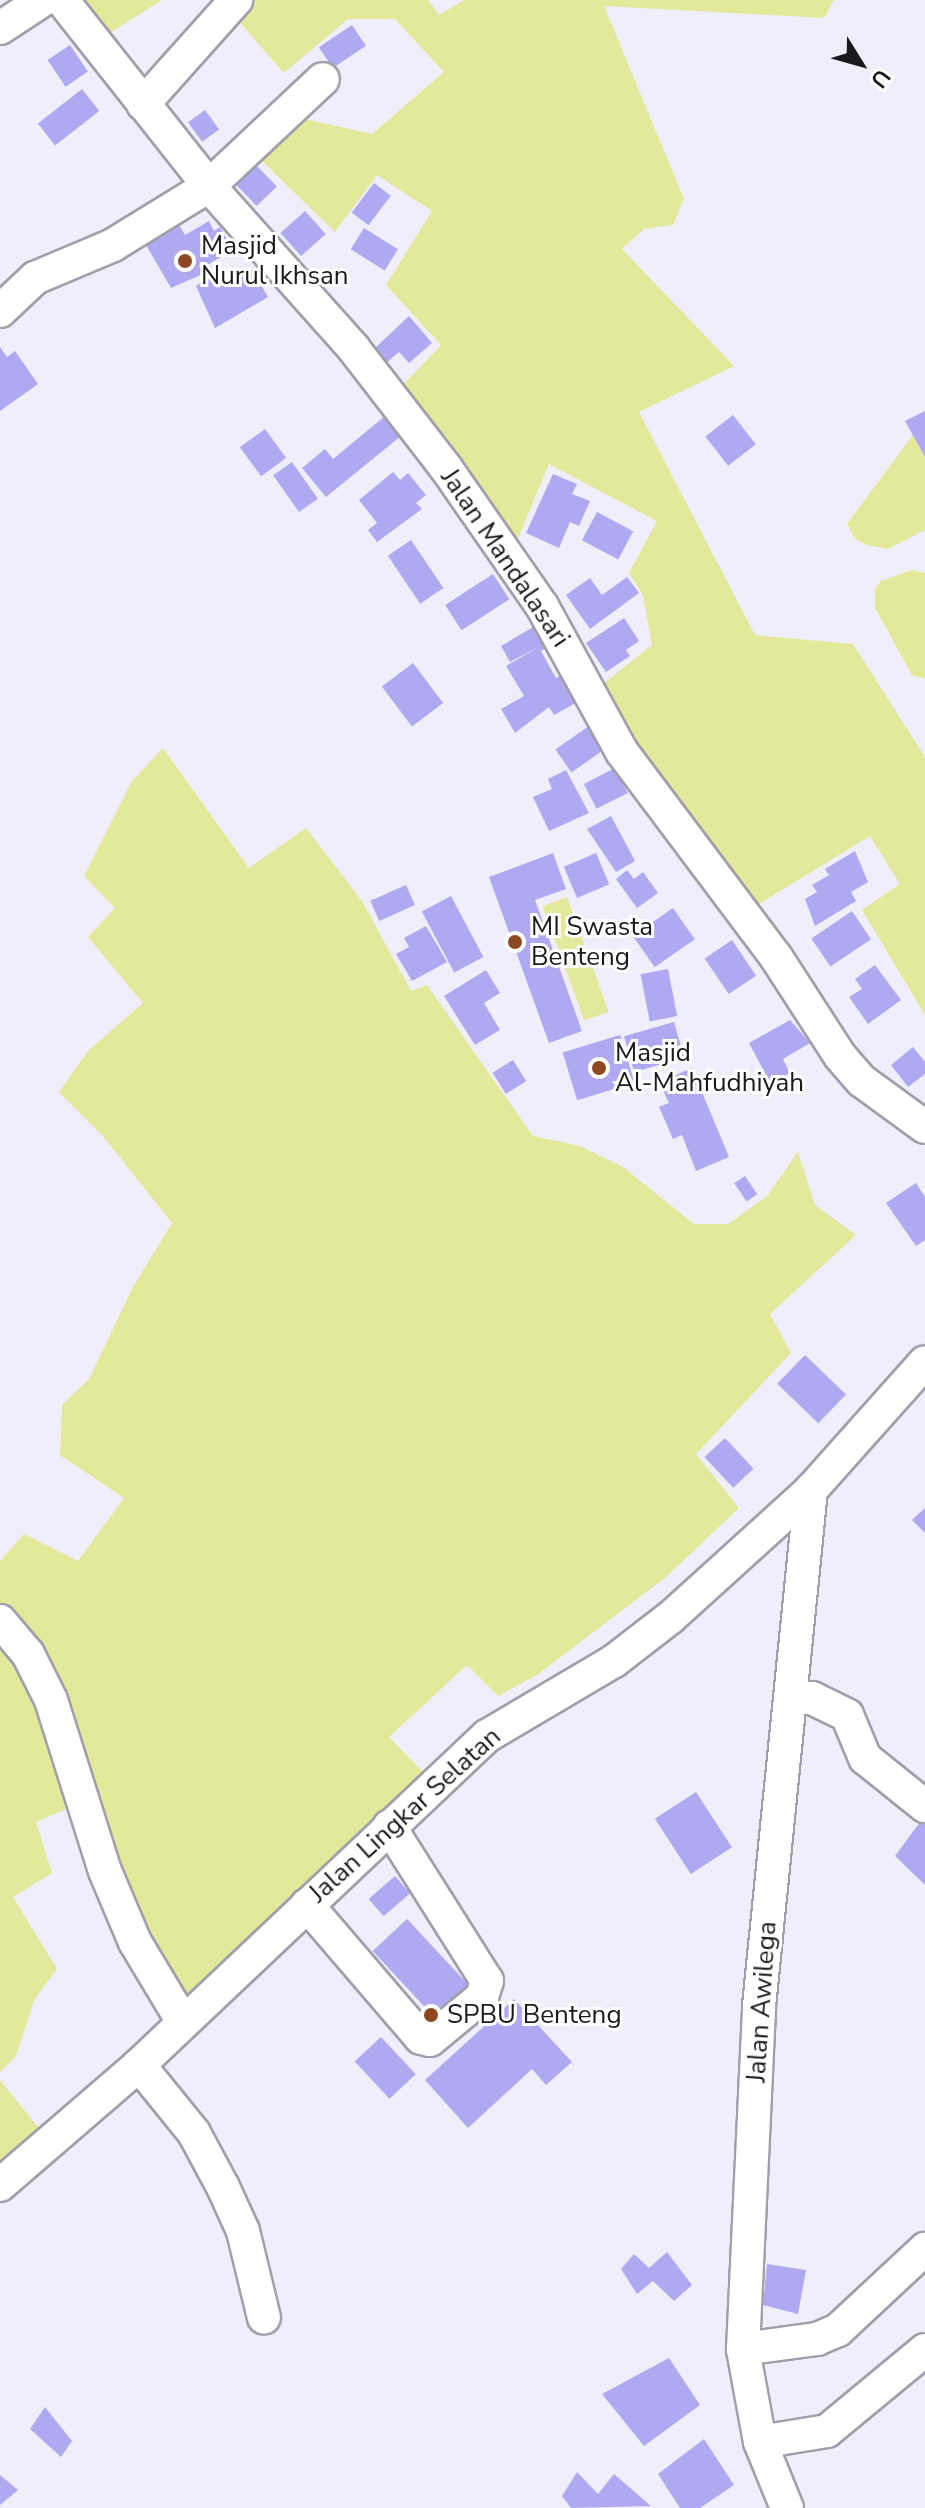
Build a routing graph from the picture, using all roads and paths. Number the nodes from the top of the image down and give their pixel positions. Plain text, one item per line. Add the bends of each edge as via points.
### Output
1 (43, 0) edge
2 (62, 0) edge
3 (236, 0) edge
4 (0, 28) edge
5 (323, 79) dead end
6 (143, 104) junction
7 (209, 186) junction
8 (0, 311) edge
9 (925, 1127) edge
10 (925, 1362) edge
11 (811, 1490) junction
12 (0, 1621) edge
13 (791, 1698) junction
14 (925, 1806) edge
15 (389, 1826) junction
16 (307, 1905) junction
17 (183, 2022) junction
18 (139, 2065) junction
19 (0, 2185) edge
20 (925, 2249) edge
21 (264, 2318) dead end
22 (743, 2349) junction
23 (925, 2350) edge
24 (760, 2442) junction
25 (787, 2508) edge

1 - 4 street
2 - 6 street, Jalan Mandalasari
3 - 6 street
5 - 7 street
6 - 7 street, Jalan Mandalasari
7 - 8 street via 113,245 35,278
7 - 9 street, Jalan Mandalasari via 354,349 446,468 542,606 622,752 776,957 840,1056 862,1081
10 - 11 street, Jalan Lingkar Selatan
11 - 13 street, Jalan Awilega
11 - 15 street, Jalan Lingkar Selatan via 671,1617 614,1661 487,1736
12 - 17 street via 28,1654 51,1700 105,1871 135,1942
13 - 14 street via 812,1698 847,1715 865,1758
13 - 22 street, Jalan Awilega via 759,2006
15 - 16 street, Jalan Lingkar Selatan
15 - 16 street via 487,1981 482,1997 430,2040 421,2038
16 - 17 street, Jalan Lingkar Selatan
17 - 18 street, Jalan Lingkar Selatan
18 - 19 street, Jalan Lingkar Selatan
18 - 21 street via 194,2133 223,2187 243,2231
20 - 22 street via 838,2330 817,2339
22 - 24 street, Jalan Awilega
23 - 24 street via 827,2431
24 - 25 street, Jalan Awilega

